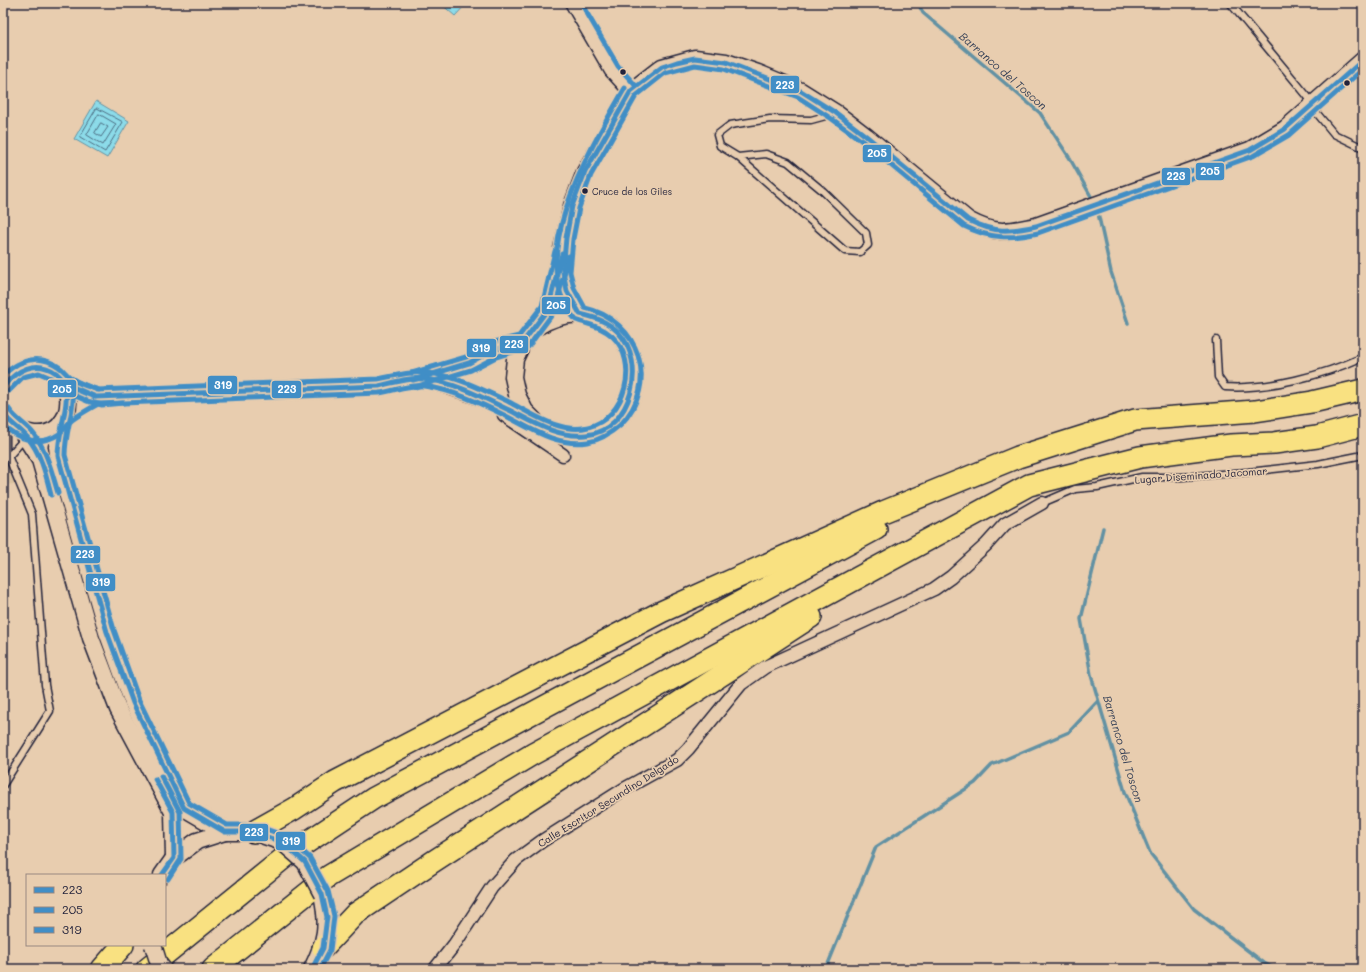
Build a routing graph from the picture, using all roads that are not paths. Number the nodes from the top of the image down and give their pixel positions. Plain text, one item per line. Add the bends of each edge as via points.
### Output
1 (574, 3) edge
2 (1230, 3) edge
3 (1363, 60) edge
4 (631, 91) junction
5 (1312, 105) junction
6 (836, 113) junction
7 (1363, 148) edge
8 (738, 157) junction
9 (566, 238) junction
10 (580, 314) junction
11 (535, 328) junction
12 (1216, 340) dead end
13 (523, 342) junction
14 (1363, 357) edge
15 (423, 378) junction
16 (66, 384) junction
17 (3, 387) edge
18 (1363, 390) edge
19 (477, 396) junction
20 (96, 397) junction
21 (4, 415) edge
22 (63, 419) junction
23 (538, 424) junction
24 (1363, 425) edge
25 (553, 432) junction
26 (26, 434) junction
27 (1363, 455) edge
28 (6, 457) edge
29 (977, 474) junction
30 (1042, 504) joint
31 (948, 529) junction
32 (3, 785) edge
33 (225, 832) junction
34 (253, 832) junction
35 (174, 858) junction
36 (163, 874) edge
37 (122, 946) edge
38 (152, 946) edge
39 (322, 948) junction
40 (102, 969) edge
41 (147, 969) edge
42 (163, 969) edge
43 (213, 969) edge
44 (312, 969) edge
45 (435, 969) edge

1 - 4 street via 612,70
2 - 5 lane
3 - 5 main road
4 - 6 main road via 662,67 695,58 726,62 758,73 801,92
4 - 9 main road via 585,172 572,206
5 - 6 main road via 1285,129 1250,150 1043,224 1003,232 983,228 968,220
5 - 7 lane via 1334,134
6 - 8 lane via 810,120 770,119 730,125 717,135 720,146
8 - 8 lane via 845,251 860,252 868,245 866,233 823,191 788,162 766,154
9 - 10 main road via 563,272 567,291
9 - 11 main road via 548,309
10 - 11 main road via 565,314 551,318
10 - 25 main road via 595,317 610,325 624,340 633,359 635,380 630,400 618,417 604,428 588,434 571,436
11 - 13 main road
12 - 14 lane via 1218,377 1225,387 1244,389 1284,382 1343,366
13 - 15 main road via 493,350 469,363
13 - 23 main road via 515,358 513,377 516,395 525,411
15 - 19 main road
15 - 20 main road via 379,386
16 - 17 main road via 55,372 46,367 36,366 14,372
16 - 20 main road
16 - 22 main road via 69,398
18 - 29 highway via 1312,402 1255,411 1135,420 1018,457
19 - 23 main road
19 - 25 street via 563,455
20 - 22 main road
21 - 26 main road
21 - 28 lane
22 - 26 main road via 46,432
22 - 33 main road via 57,447 61,472 107,632 133,702 184,808
23 - 25 main road
24 - 31 highway via 1317,437 1140,457 1074,473 1029,485
26 - 28 lane
26 - 35 main road via 43,466 91,638 118,709 173,812
27 - 30 lane, Lugar Diseminado Jacomar via 1318,464 1248,472 1142,477 1097,488 1075,489
28 - 32 lane via 32,514 45,685 50,711
29 - 34 highway via 883,512 661,612 335,782
29 - 41 highway via 374,798 285,858
30 - 45 street, Calle Escritor Secundino Delgado via 1005,524 986,545 934,589 764,667 741,684 677,760 624,789 516,860 492,888
31 - 39 highway via 355,914
31 - 43 highway via 533,754 329,876
33 - 34 main road
33 - 35 main road via 197,841
34 - 39 main road, bridge via 282,842 305,862 322,894 327,917
35 - 36 main road
37 - 40 highway
38 - 42 main road, bridge
39 - 44 main road

